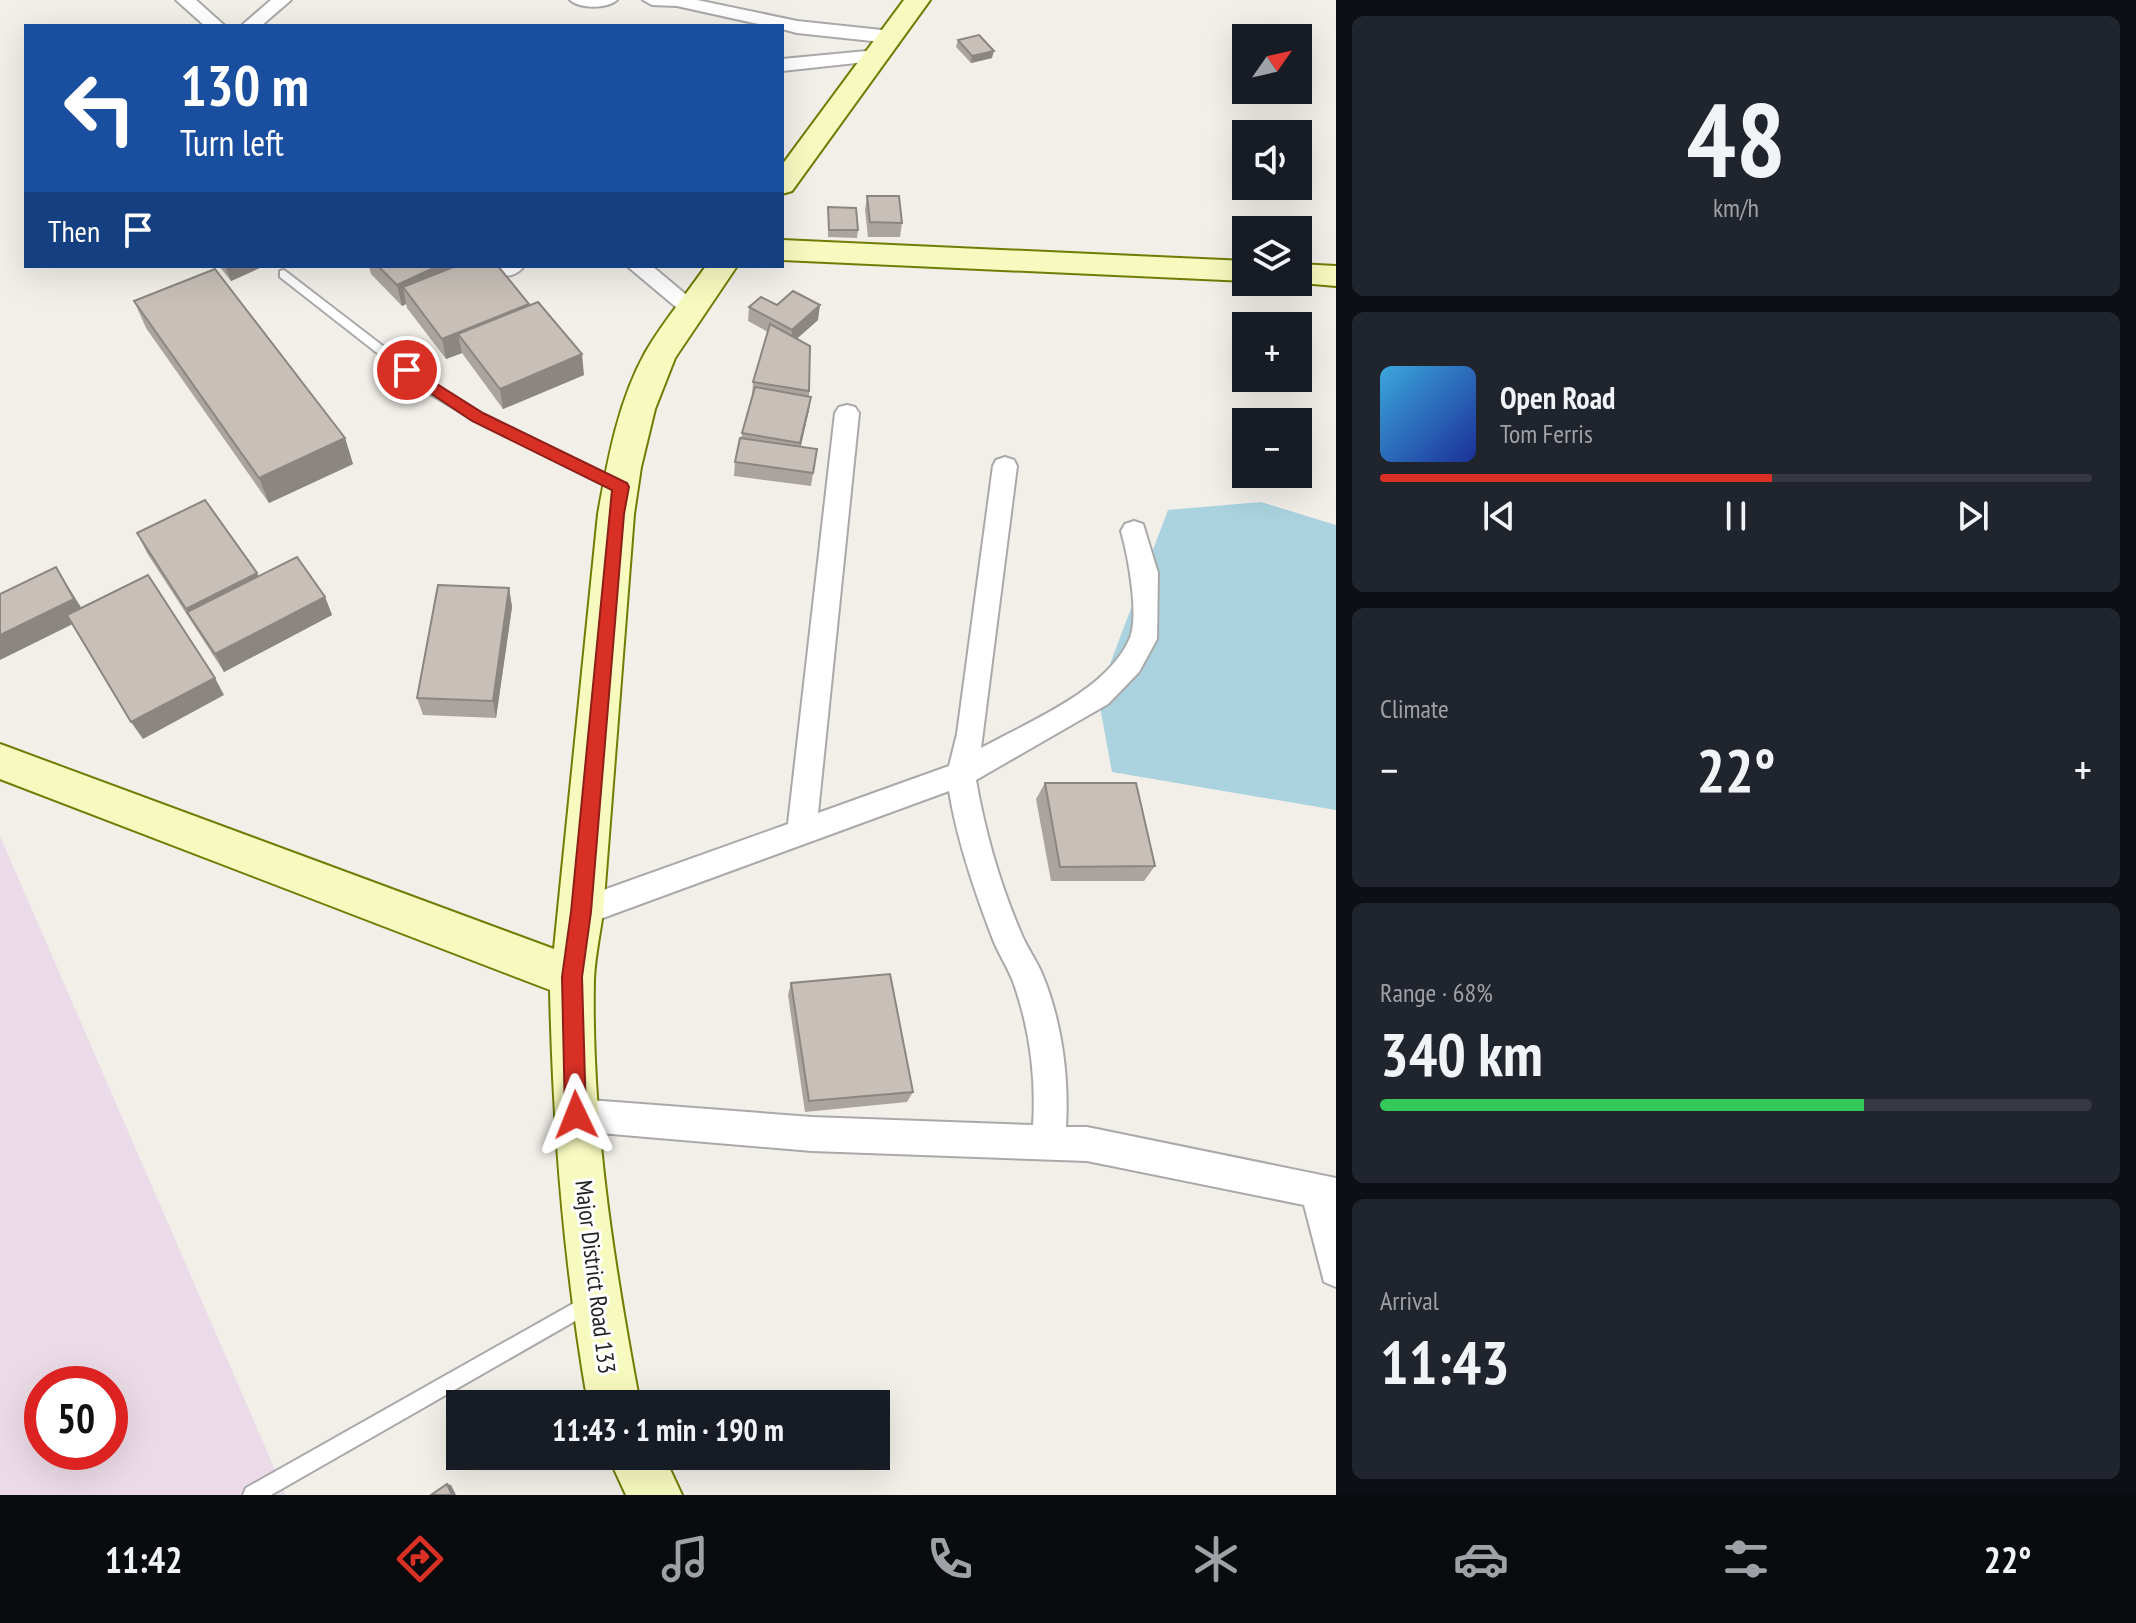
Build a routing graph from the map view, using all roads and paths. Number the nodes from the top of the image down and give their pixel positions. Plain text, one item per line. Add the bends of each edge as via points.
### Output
1 (185, 0) edge
2 (282, 0) edge
3 (579, 0) edge
4 (608, 0) edge
5 (652, 0) edge
6 (917, 0) edge
7 (214, 24) edge
8 (252, 24) edge
9 (783, 24) edge
10 (784, 24) edge
11 (884, 47) junction
12 (784, 65) edge
13 (784, 182) edge
14 (784, 250) edge
15 (641, 268) edge
16 (721, 268) edge
17 (1232, 270) edge
18 (284, 274) dead end
19 (1312, 275) edge
20 (1336, 276) edge
21 (691, 308) junction
22 (847, 413) dead end
23 (1005, 466) dead end
24 (621, 487) junction
25 (1134, 531) dead end
26 (0, 761) edge
27 (961, 774) junction
28 (802, 831) junction
29 (581, 912) junction
30 (572, 977) junction
31 (576, 1115) junction
32 (1049, 1143) junction
33 (1327, 1193) edge
34 (1336, 1270) edge
35 (595, 1300) junction
36 (611, 1390) edge
37 (642, 1470) edge
38 (253, 1495) edge
39 (655, 1495) edge

1 - 7 street
2 - 8 street
3 - 4 street
5 - 9 street
6 - 11 main road
10 - 11 street
11 - 12 street
11 - 13 main road
14 - 17 main road
15 - 21 street
16 - 21 main road, Major District Road 133
18 - 24 lane via 431,389
19 - 20 main road
21 - 24 main road, Major District Road 133 via 660,356 638,409
22 - 28 street
23 - 27 street via 971,734
24 - 29 main road, Major District Road 133
25 - 27 street via 1145,573 1144,639 1129,664 1098,696
26 - 30 main road
27 - 28 street
27 - 32 street via 969,825 1039,1013 1052,1086
28 - 29 street
29 - 30 main road, Major District Road 133
30 - 31 main road, Major District Road 133
31 - 32 street via 812,1134
31 - 35 main road, Major District Road 133
32 - 33 street via 1140,1153
33 - 34 street
35 - 36 main road, Major District Road 133
35 - 38 lane
37 - 39 main road

